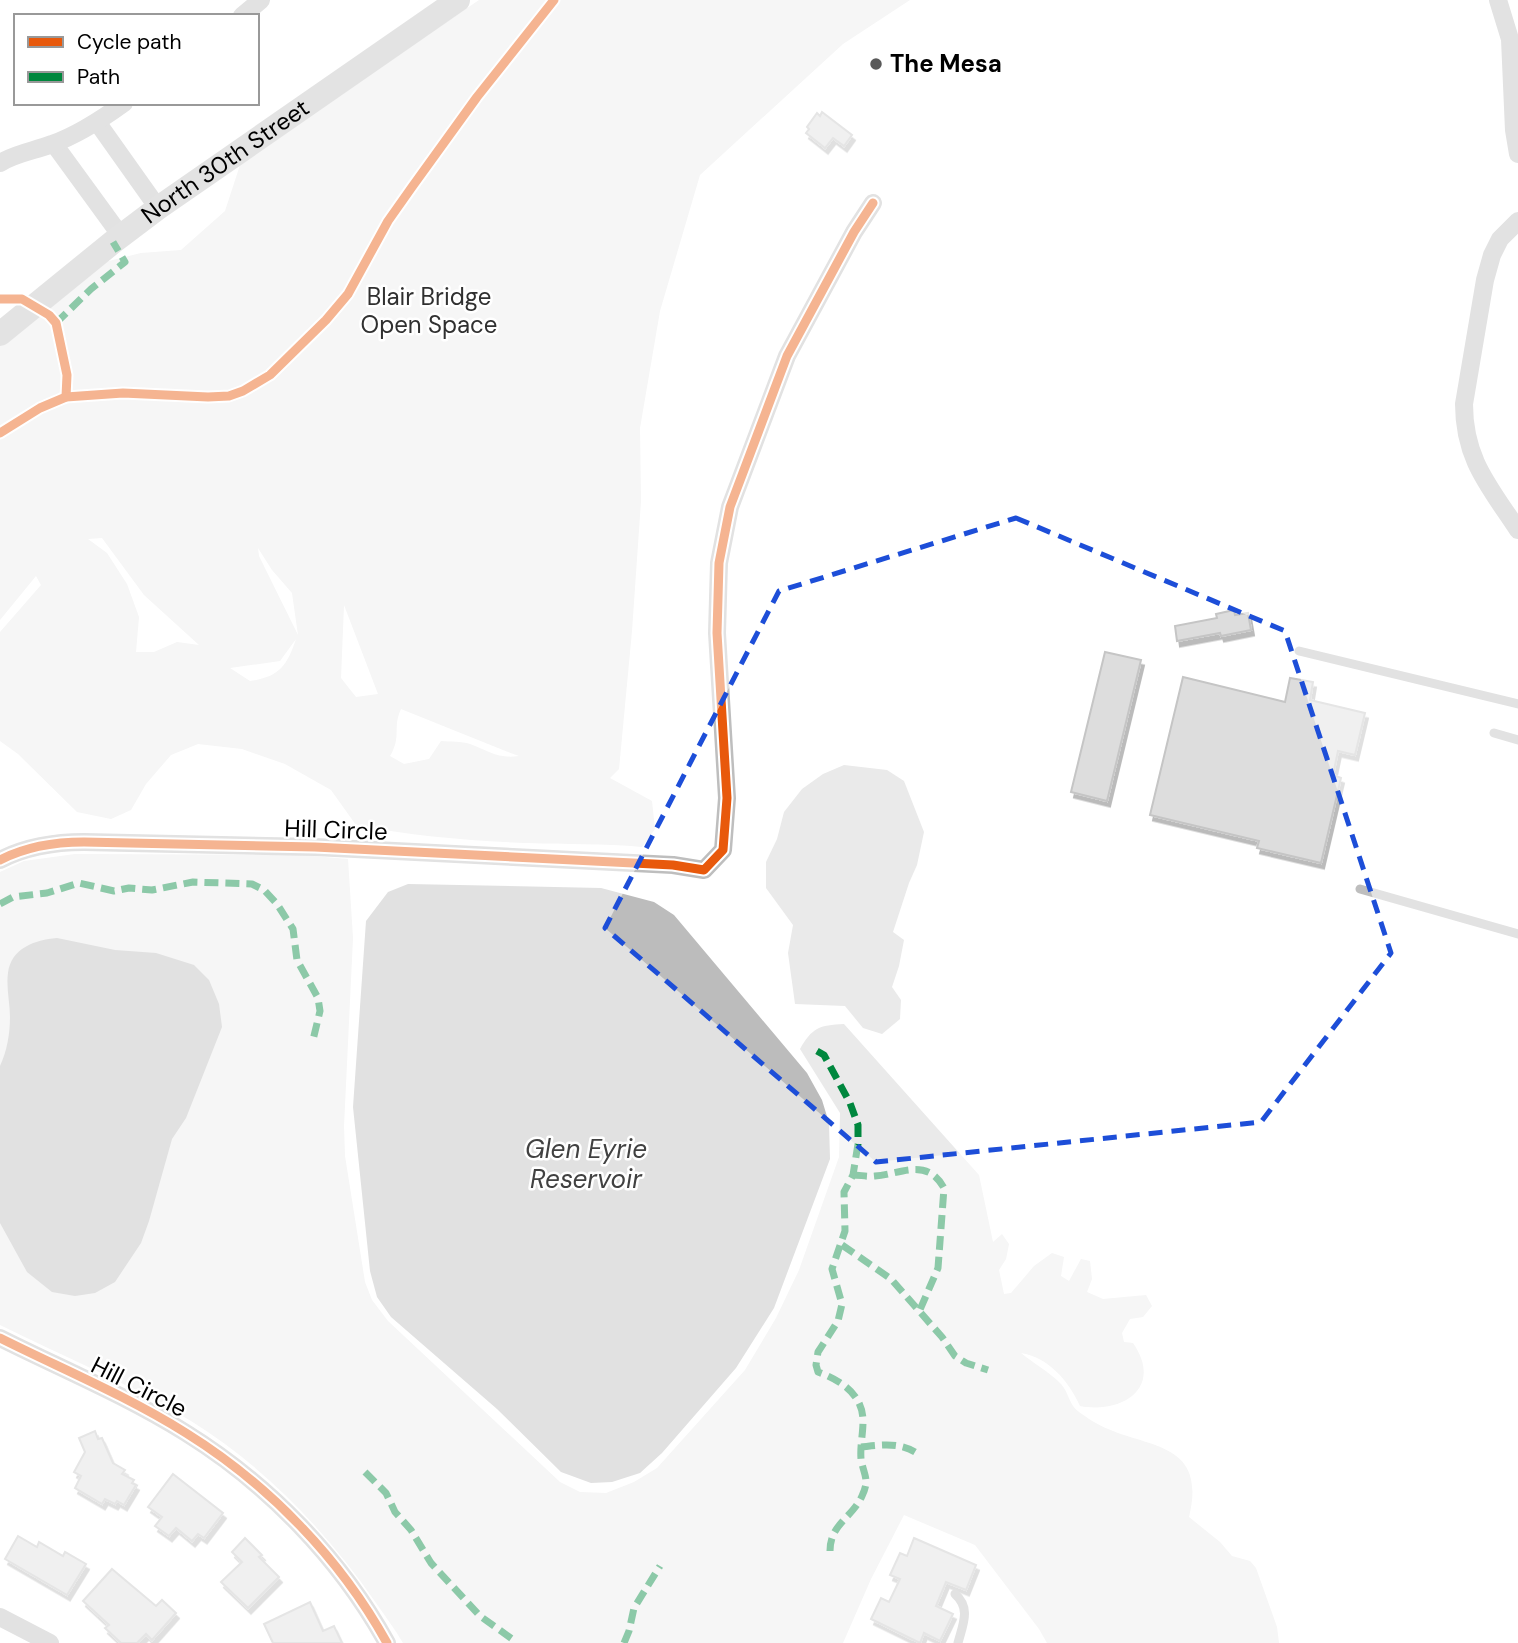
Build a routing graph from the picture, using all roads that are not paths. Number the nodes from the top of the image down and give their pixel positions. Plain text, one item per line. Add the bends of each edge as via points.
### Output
1 (261, 0) edge
2 (458, 0) edge
3 (1498, 0) edge
4 (244, 14) edge
5 (121, 105) edge
6 (97, 122) junction
7 (54, 144) junction
8 (1518, 153) edge
9 (0, 163) edge
10 (873, 204) dead end
11 (158, 208) junction
12 (1518, 221) edge
13 (121, 236) junction
14 (0, 334) edge
15 (1518, 530) edge
16 (1299, 651) dead end
17 (1518, 704) edge
18 (1494, 733) dead end
19 (1518, 740) edge
20 (0, 860) edge
21 (1360, 889) dead end
22 (1518, 934) edge
23 (0, 1338) edge
24 (955, 1594) dead end
25 (0, 1617) edge
26 (50, 1643) edge
27 (387, 1643) edge
28 (958, 1643) edge

1 - 4 street
2 - 11 main road, North 30th Street
3 - 8 street via 1510,39
5 - 6 street
6 - 7 street
6 - 11 street
7 - 9 street
7 - 13 street
10 - 20 street, Hill Circle via 853,232 787,356 730,507 719,563 718,633 727,798 723,850 704,870 673,864 315,847 84,842 34,846
11 - 13 main road, North 30th Street
12 - 15 street via 1492,255 1464,404 1472,457
13 - 14 main road, North 30th Street
16 - 17 lane
18 - 19 lane
21 - 22 lane
23 - 27 street, Hill Circle via 152,1414 216,1453 307,1534 357,1595
24 - 28 lane via 966,1609
25 - 26 street

